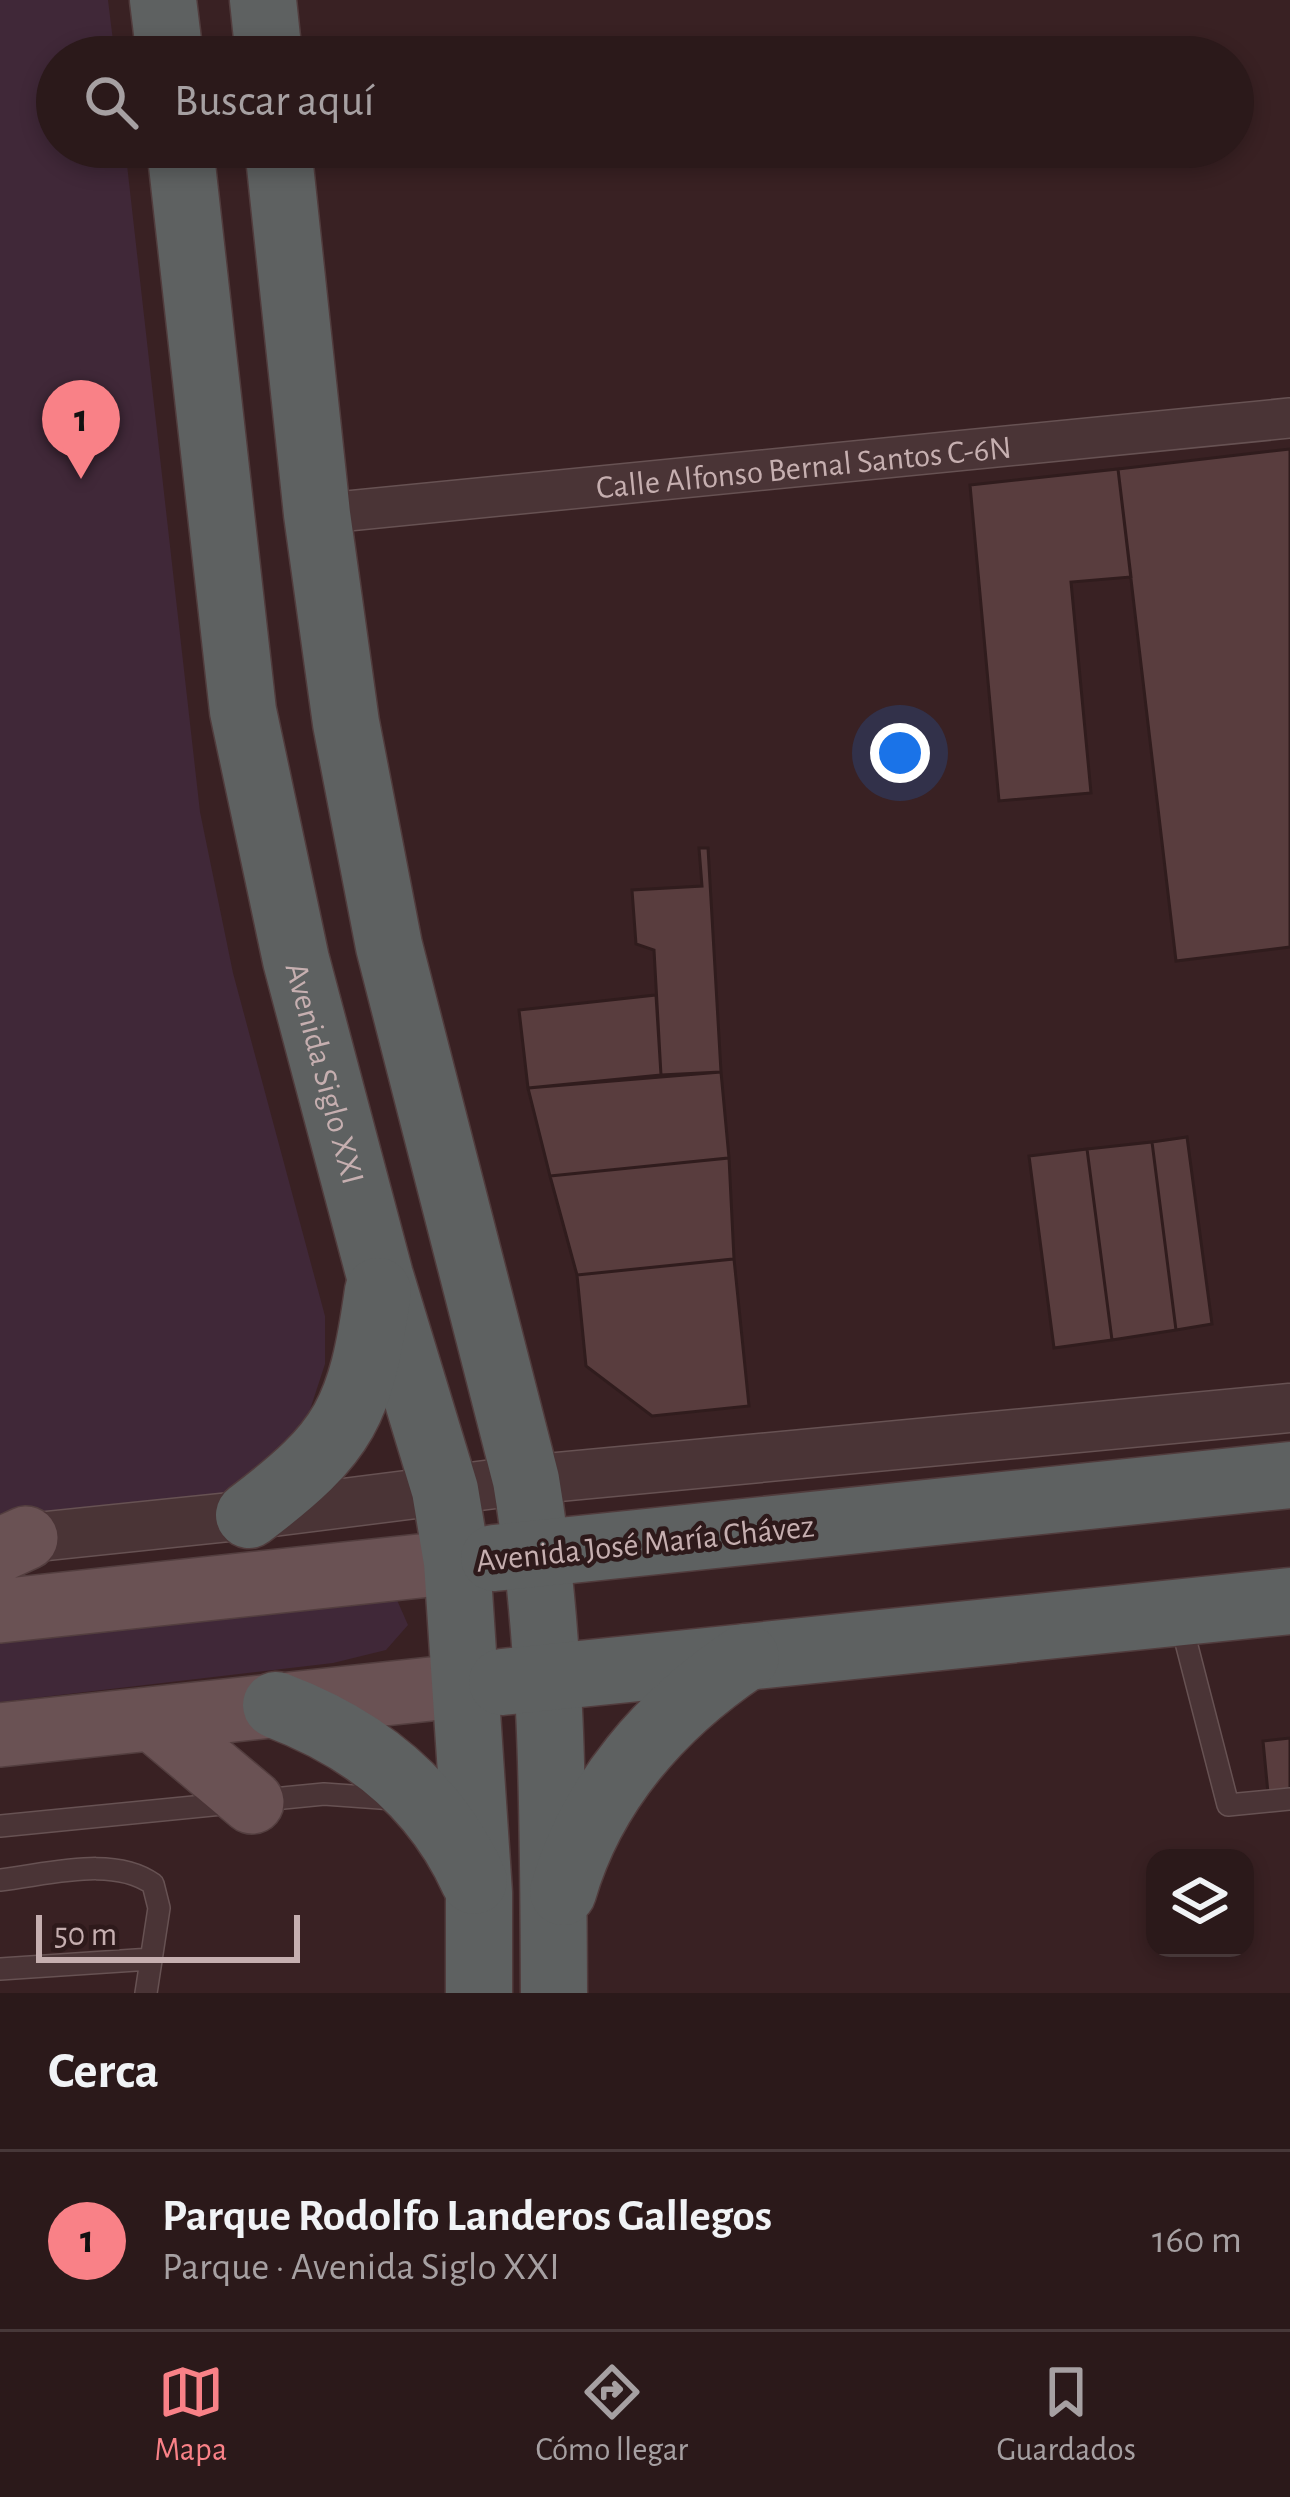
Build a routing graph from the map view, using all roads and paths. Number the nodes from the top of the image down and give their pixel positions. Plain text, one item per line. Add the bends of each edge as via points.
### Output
1 (163, 0) edge
2 (263, 0) edge
3 (167, 36) edge
4 (267, 36) edge
5 (182, 168) edge
6 (280, 168) edge
7 (1290, 418) edge
8 (317, 514) junction
9 (380, 1276) junction
10 (1290, 1408) edge
11 (1290, 1475) edge
12 (526, 1480) junction
13 (445, 1490) junction
14 (249, 1515) junction
15 (9, 1543) edge
16 (538, 1554) junction
17 (457, 1562) junction
18 (1290, 1601) edge
19 (0, 1612) edge
20 (1178, 1612) junction
21 (746, 1656) junction
22 (547, 1677) junction
23 (468, 1685) junction
24 (276, 1705) junction
25 (153, 1719) junction
26 (0, 1735) edge
27 (1290, 1798) edge
28 (252, 1802) junction
29 (426, 1804) junction
30 (0, 1826) edge
31 (0, 1880) edge
32 (479, 1893) junction
33 (553, 1924) junction
34 (151, 1959) junction
35 (0, 1969) edge
36 (146, 1993) edge
37 (479, 1993) edge
38 (554, 1993) edge

1 - 3 highway
2 - 4 highway
5 - 9 highway, Avenida Siglo XXI via 243,711 296,960
6 - 8 highway
7 - 8 street, Calle Alfonso Bernal Santos C-6N
8 - 12 highway via 388,946
9 - 13 highway, Avenida Siglo XXI
9 - 14 highway via 367,1368 343,1426 302,1475
10 - 12 street
11 - 16 highway, Avenida José María Chávez
12 - 13 street
12 - 16 highway
13 - 14 street
13 - 17 highway, Avenida Siglo XXI
14 - 15 street
16 - 17 highway, Avenida José María Chávez
16 - 22 highway
17 - 19 main road, Avenida José María Chávez
17 - 23 highway, Avenida Siglo XXI
18 - 20 highway
20 - 21 highway
20 - 27 lane via 1228,1805
21 - 22 highway
21 - 33 highway via 679,1707 624,1769 581,1843
22 - 23 highway
22 - 33 highway
23 - 24 main road
23 - 32 highway, Avenida Siglo XXI
24 - 25 main road
24 - 29 highway via 359,1744
25 - 26 main road
25 - 28 main road
28 - 29 lane via 338,1795
28 - 30 lane
29 - 32 highway
31 - 34 lane via 136,1872 153,1884 159,1908
32 - 37 highway, Avenida Siglo XXI
33 - 38 highway
34 - 35 lane
34 - 36 lane

